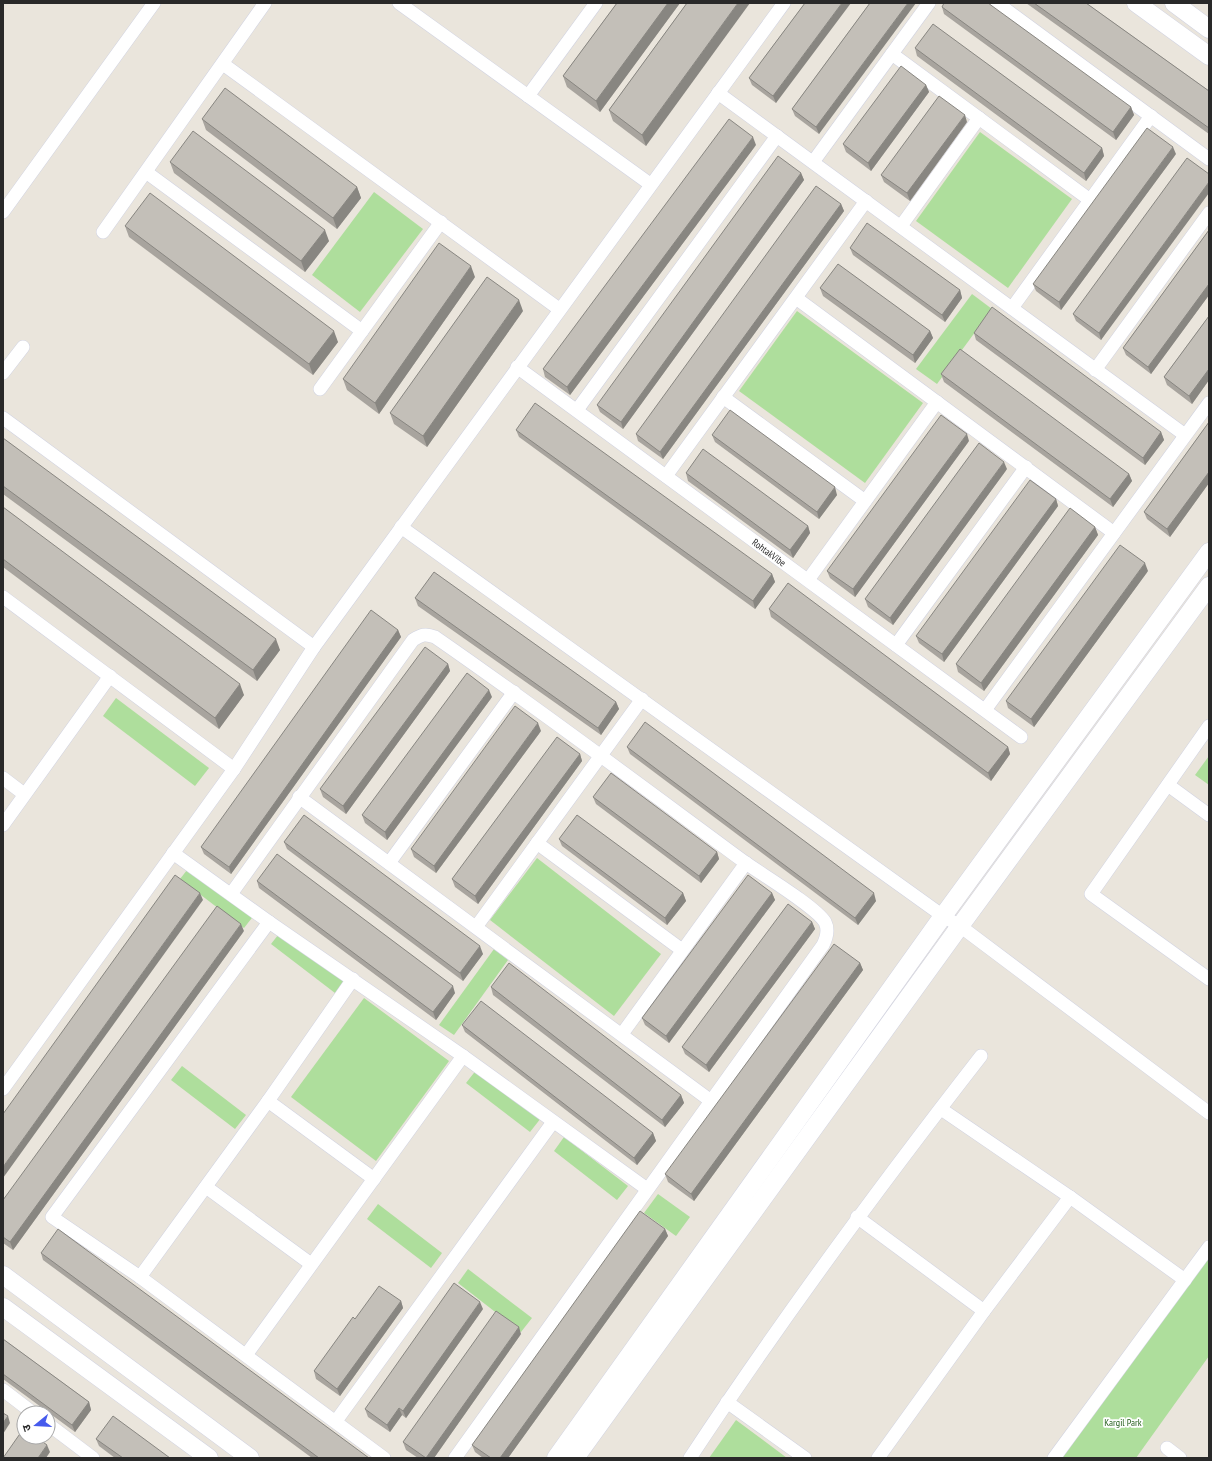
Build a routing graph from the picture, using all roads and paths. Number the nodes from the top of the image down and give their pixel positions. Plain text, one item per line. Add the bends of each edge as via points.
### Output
1 (154, 3) edge
2 (265, 3) edge
3 (399, 3) edge
4 (596, 3) edge
5 (784, 3) edge
6 (929, 3) edge
7 (997, 3) edge
8 (1136, 3) edge
9 (1174, 3) edge
10 (1209, 29) edge
11 (892, 54) junction
12 (1209, 56) edge
13 (222, 64) junction
14 (718, 93) junction
15 (528, 96) junction
16 (1151, 116) junction
17 (979, 118) junction
18 (777, 136) junction
19 (1209, 159) edge
20 (813, 162) junction
21 (146, 172) junction
22 (650, 184) junction
23 (1090, 200) junction
24 (866, 201) junction
25 (3, 212) edge
26 (1209, 213) edge
27 (441, 222) junction
28 (901, 226) junction
29 (103, 232) dead end
30 (796, 298) junction
31 (1012, 308) junction
32 (559, 309) junction
33 (362, 331) junction
34 (23, 347) dead end
35 (517, 367) junction
36 (1095, 370) junction
37 (3, 373) edge
38 (320, 389) dead end
39 (723, 397) junction
40 (937, 402) junction
41 (1209, 403) edge
42 (577, 410) junction
43 (3, 418) edge
44 (1185, 436) junction
45 (1026, 468) junction
46 (666, 476) junction
47 (865, 501) junction
48 (401, 527) junction
49 (1114, 533) junction
50 (1209, 552) edge
51 (808, 580) junction
52 (1209, 586) edge
53 (3, 598) edge
54 (896, 645) junction
55 (314, 647) junction
56 (110, 676) junction
57 (514, 692) junction
58 (642, 700) junction
59 (985, 710) junction
60 (1209, 726) edge
61 (1021, 737) dead end
62 (601, 756) junction
63 (234, 769) junction
64 (3, 778) edge
65 (1168, 785) junction
66 (24, 794) junction
67 (299, 797) junction
68 (1209, 815) edge
69 (3, 825) edge
70 (537, 844) junction
71 (173, 853) junction
72 (389, 863) junction
73 (746, 863) junction
74 (231, 894) junction
75 (943, 916) junction
76 (268, 922) junction
77 (960, 926) junction
78 (476, 927) junction
79 (682, 950) junction
80 (353, 979) junction
81 (1209, 979) edge
82 (622, 1034) junction
83 (463, 1056) junction
84 (981, 1056) dead end
85 (3, 1089) edge
86 (268, 1101) junction
87 (711, 1101) junction
88 (941, 1109) junction
89 (1209, 1113) edge
90 (553, 1122) junction
91 (374, 1179) junction
92 (206, 1187) junction
93 (647, 1189) junction
94 (1070, 1197) junction
95 (858, 1217) junction
96 (1209, 1247) edge
97 (311, 1264) junction
98 (3, 1275) edge
99 (140, 1277) junction
100 (1185, 1280) junction
101 (3, 1307) edge
102 (984, 1311) junction
103 (246, 1354) junction
104 (3, 1390) edge
105 (727, 1402) junction
106 (23, 1405) edge
107 (336, 1421) junction
108 (56, 1432) edge
109 (1167, 1448) dead end
110 (77, 1454) edge
111 (93, 1458) edge
112 (209, 1458) edge
113 (250, 1458) edge
114 (384, 1458) edge
115 (455, 1458) edge
116 (556, 1458) edge
117 (575, 1458) edge
118 (690, 1458) edge
119 (804, 1458) edge
120 (878, 1458) edge
121 (1054, 1458) edge
122 (1180, 1458) edge

1 - 25 street
2 - 13 street
3 - 15 street
4 - 15 street
5 - 14 street
6 - 11 street
7 - 16 street
8 - 12 main road
9 - 10 main road
11 - 17 street
11 - 20 street
13 - 21 street
13 - 27 street
14 - 18 street
14 - 22 street
15 - 22 street
16 - 19 street
16 - 23 street
17 - 23 street
17 - 28 street
18 - 20 street
18 - 42 street
20 - 24 street
21 - 29 street
21 - 33 street
22 - 32 street
23 - 31 street
24 - 28 street
24 - 30 street
26 - 36 street
27 - 32 street
27 - 33 street
28 - 31 street
30 - 39 street
30 - 40 street
31 - 36 street
32 - 35 street
33 - 38 street
34 - 37 street
35 - 42 street, RohtakVibe
35 - 48 street
36 - 44 street
39 - 46 street
39 - 47 street
40 - 45 street
40 - 47 street
41 - 44 street
42 - 46 street, RohtakVibe
43 - 55 street
44 - 49 street
45 - 49 street
45 - 54 street
46 - 51 street, RohtakVibe
47 - 51 street
48 - 55 street
48 - 58 street
49 - 59 street
50 - 75 main road
51 - 54 street, RohtakVibe
52 - 77 main road
53 - 56 street
54 - 59 street, RohtakVibe
55 - 63 street
56 - 63 street
56 - 66 street
57 - 62 street
57 - 67 street via 435,637 421,635 413,640
57 - 72 street
58 - 62 street
58 - 75 street
59 - 61 street, RohtakVibe
60 - 65 street
62 - 70 street
62 - 73 street
63 - 71 street
64 - 66 street
65 - 68 street
65 - 81 street via 1091,894
66 - 69 street
67 - 72 street
67 - 74 street
70 - 78 street
70 - 79 street
71 - 74 street
71 - 85 street
72 - 78 street
73 - 79 street
73 - 87 street via 810,908 824,922 828,937
74 - 76 street
75 - 77 street
75 - 116 main road
76 - 80 street
76 - 99 street via 52,1217
77 - 89 street
77 - 117 main road
78 - 82 street
79 - 82 street
80 - 83 street
80 - 86 street
82 - 87 street
83 - 90 street
83 - 91 street
84 - 88 street
86 - 91 street
86 - 92 street
87 - 93 street
88 - 94 street
88 - 95 street
90 - 93 street
90 - 107 street
91 - 97 street
92 - 97 street
92 - 99 street
93 - 115 street
94 - 100 street
94 - 102 street
95 - 102 street
95 - 105 street
96 - 100 street
97 - 103 street
98 - 113 main road
99 - 103 street
100 - 121 street
101 - 112 main road
102 - 120 street
103 - 107 street
104 - 106 street
105 - 118 street
105 - 119 street
107 - 114 street
108 - 110 street
109 - 122 street
110 - 111 street

